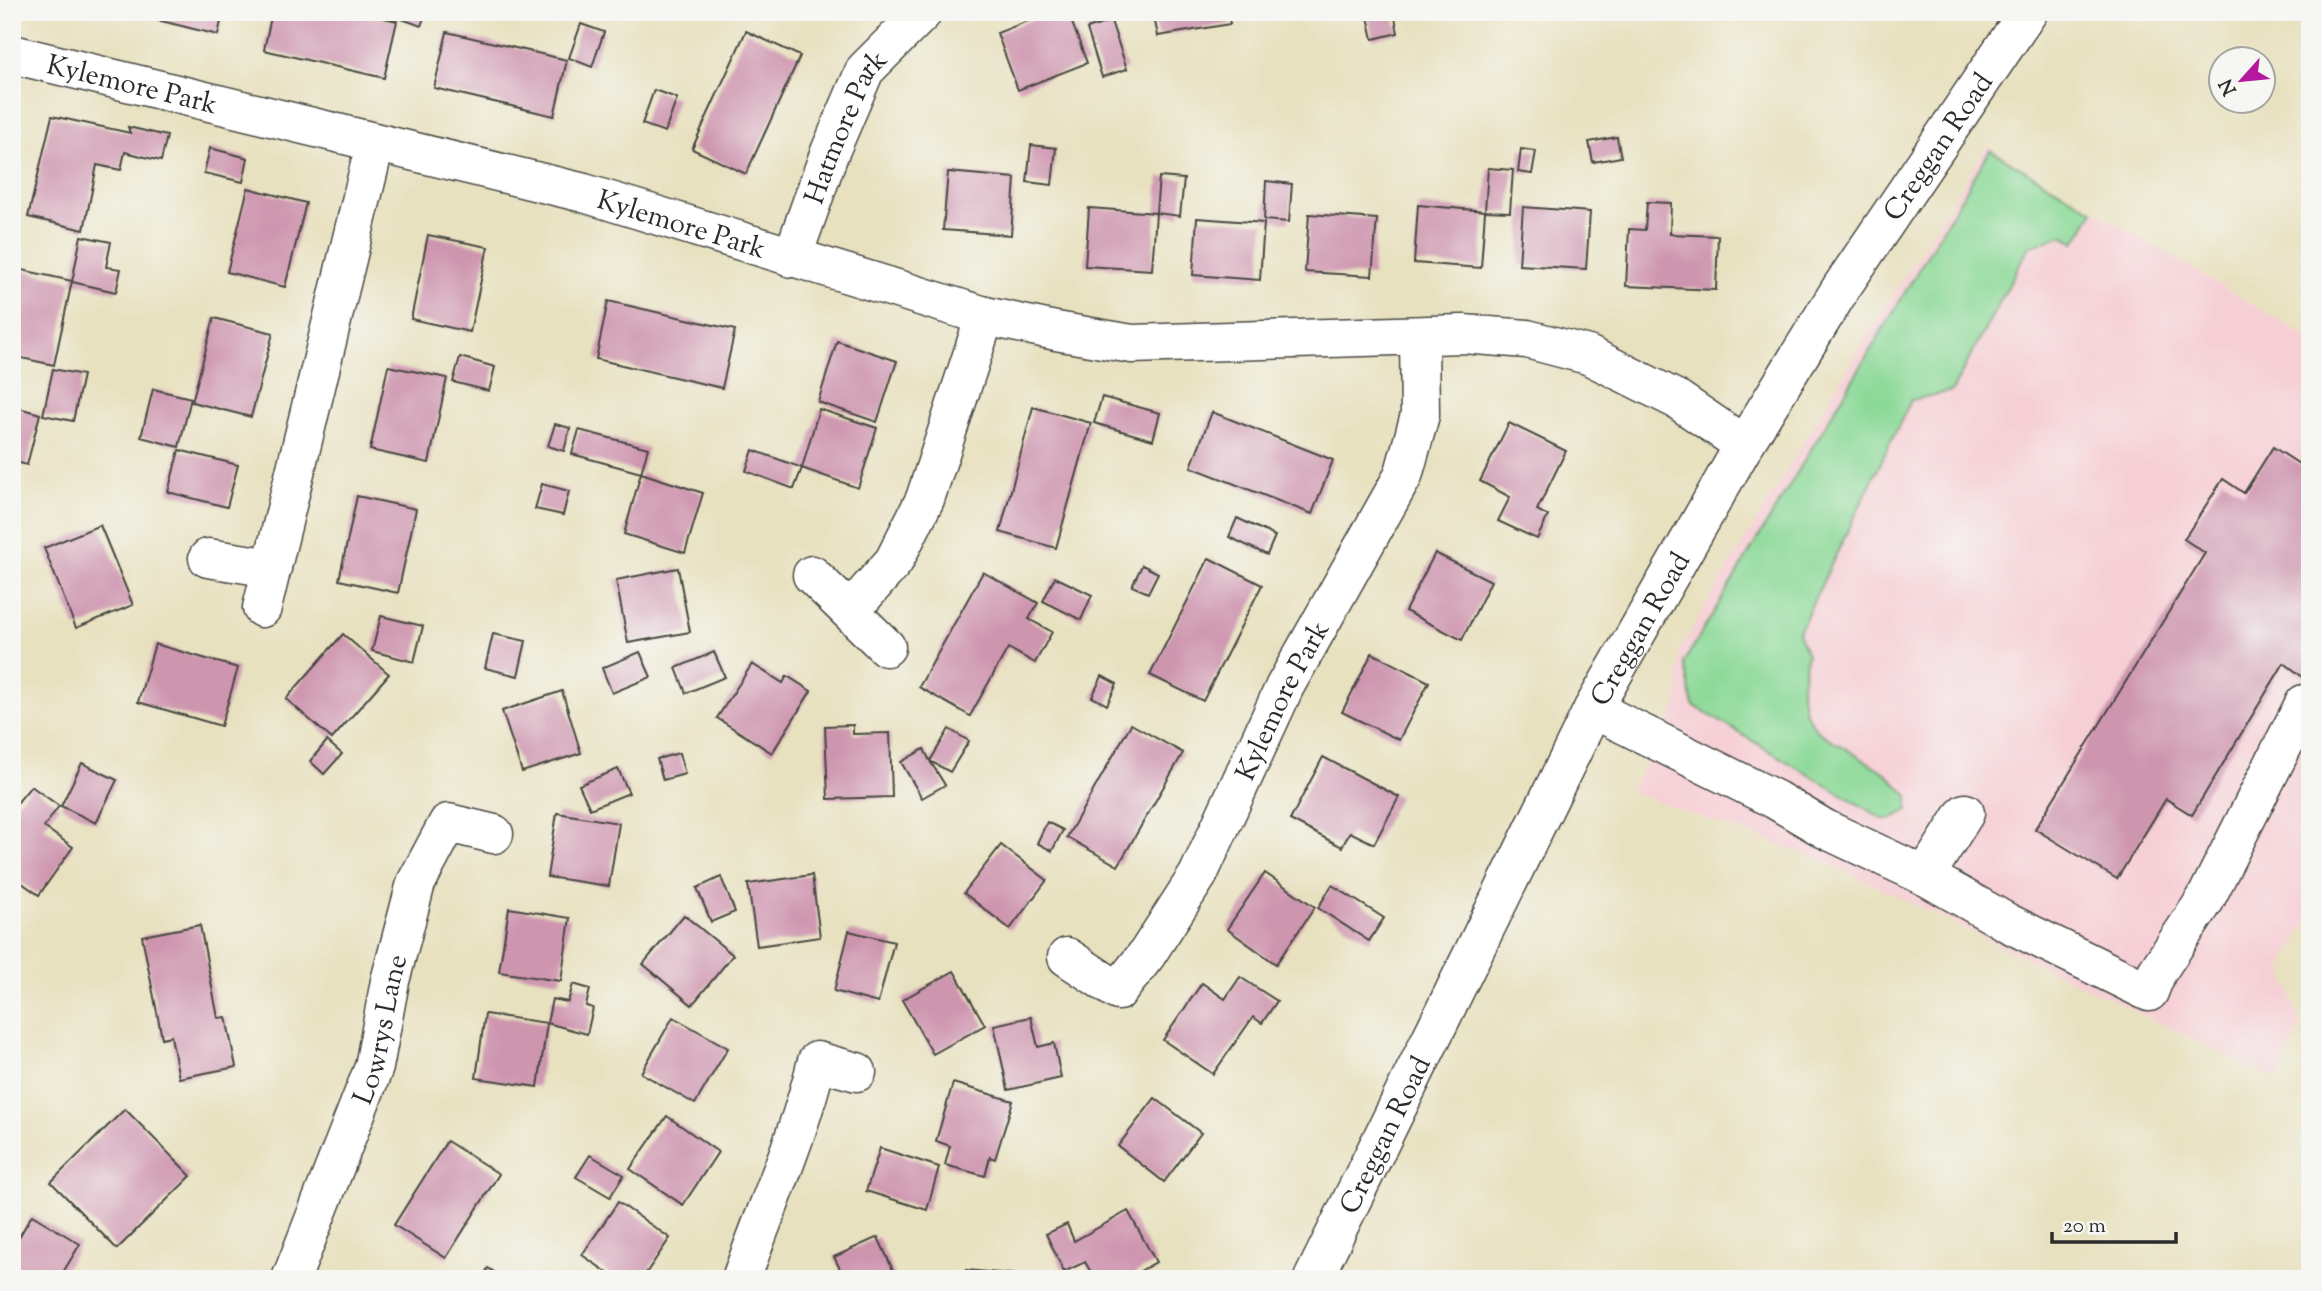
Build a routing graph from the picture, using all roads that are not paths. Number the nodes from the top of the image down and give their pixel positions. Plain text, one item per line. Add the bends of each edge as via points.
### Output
1 (923, 12) edge
2 (2028, 12) edge
3 (12, 54) edge
4 (375, 144) junction
5 (792, 258) junction
6 (985, 316) junction
7 (1419, 337) junction
8 (1744, 445) junction
9 (208, 558) dead end
10 (272, 568) junction
11 (812, 575) dead end
12 (262, 608) dead end
13 (851, 610) junction
14 (887, 647) dead end
15 (2304, 704) dead end
16 (1593, 709) junction
17 (1965, 813) dead end
18 (494, 834) dead end
19 (1925, 876) junction
20 (1068, 957) dead end
21 (857, 1072) dead end
22 (291, 1279) edge
23 (741, 1279) edge
24 (1313, 1279) edge

1 - 5 street, Hatmore Park via 865,70
2 - 8 street, Creggan Road via 1841,288
3 - 4 street, Kylemore Park
4 - 5 street, Kylemore Park via 584,193
4 - 10 street
5 - 6 street, Kylemore Park
6 - 7 street, Kylemore Park via 1132,344
6 - 13 street via 925,499 894,561
7 - 8 street, Kylemore Park via 1463,334 1527,339 1588,355 1678,400
7 - 20 street, Kylemore Park via 1420,415 1403,476 1284,686 1198,875 1118,991
8 - 16 street, Creggan Road
9 - 10 street
10 - 12 street
11 - 13 street
13 - 14 street
15 - 19 street via 2205,900 2157,972 2149,992 2008,923
16 - 19 street
16 - 24 street, Creggan Road
17 - 19 street
18 - 22 street, Lowrys Lane via 448,823 416,883 390,981 374,1067
21 - 23 street via 817,1061 775,1197

